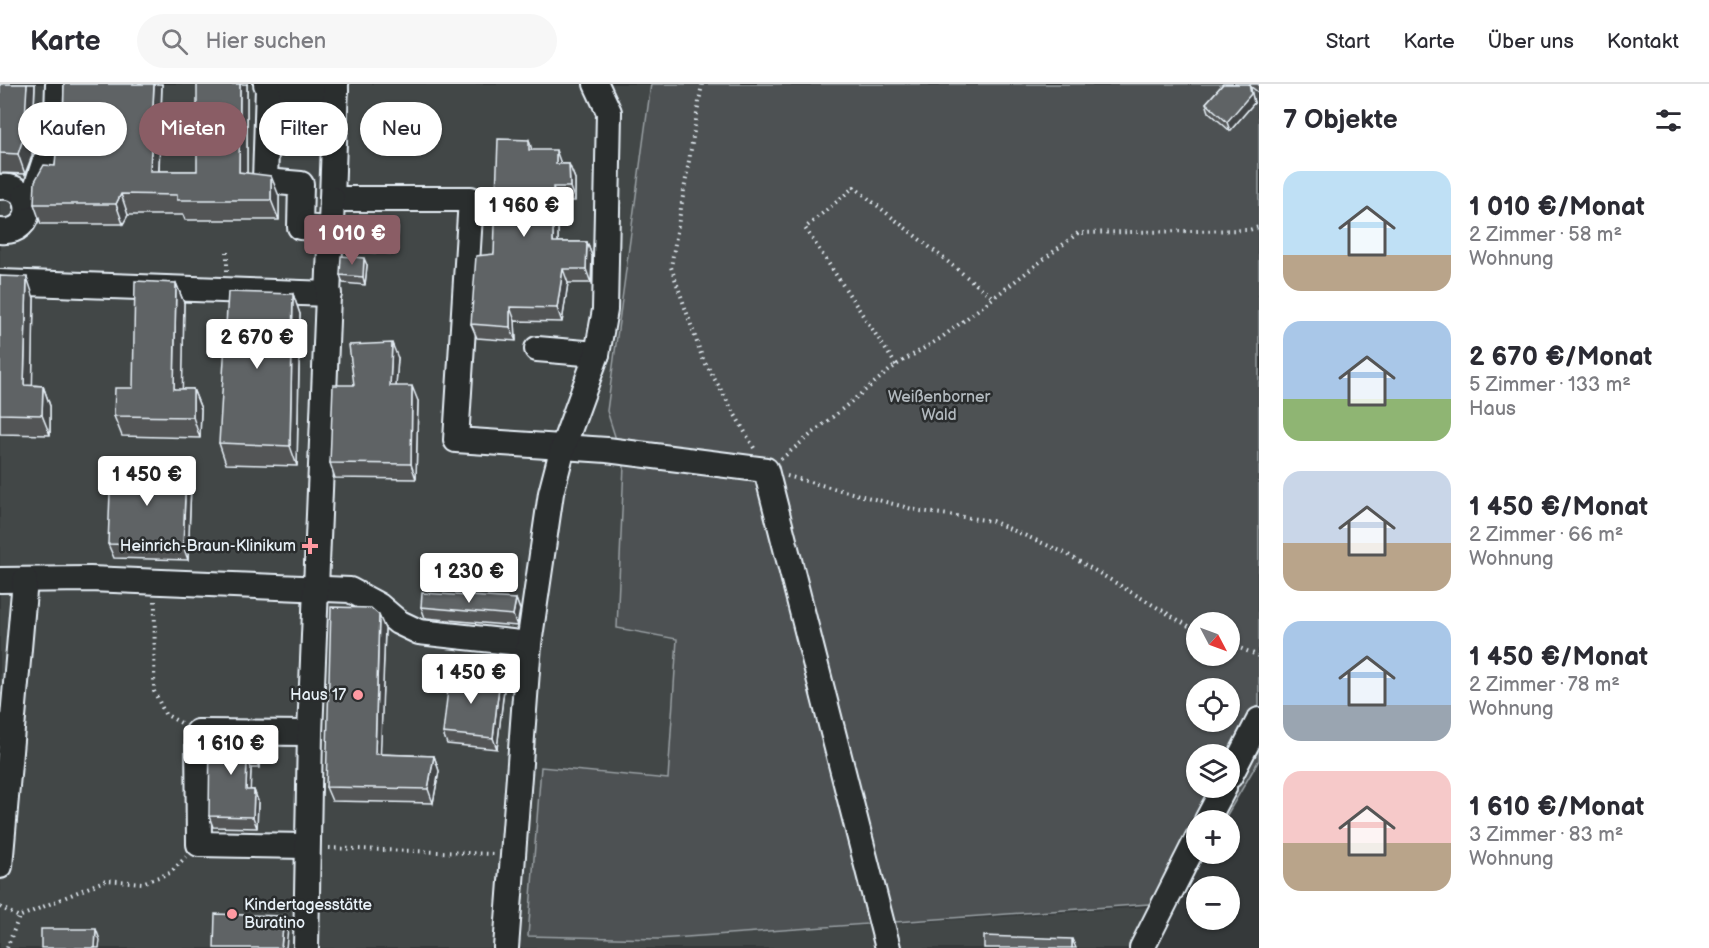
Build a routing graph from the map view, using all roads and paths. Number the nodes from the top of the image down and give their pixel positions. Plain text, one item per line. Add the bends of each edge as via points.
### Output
1 (58, 84) edge
2 (596, 84) edge
3 (702, 84) edge
4 (267, 86) edge
5 (336, 87) edge
6 (0, 187) edge
7 (24, 197) junction
8 (332, 199) junction
9 (1259, 227) edge
10 (331, 229) junction
11 (0, 231) edge
12 (0, 282) edge
13 (329, 294) junction
14 (992, 297) junction
15 (537, 349) dead end
16 (597, 354) junction
17 (896, 365) junction
18 (563, 447) junction
19 (766, 470) junction
20 (0, 580) edge
21 (25, 580) junction
22 (155, 582) junction
23 (315, 588) junction
24 (1186, 624) edge
25 (529, 644) junction
26 (1240, 648) edge
27 (1259, 656) edge
28 (1259, 720) edge
29 (198, 732) junction
30 (310, 733) junction
31 (1240, 757) edge
32 (199, 844) junction
33 (307, 846) junction
34 (515, 855) junction
35 (1186, 861) edge
36 (0, 866) edge
37 (0, 907) edge
38 (19, 917) junction
39 (7, 948) edge
40 (306, 948) edge
41 (506, 948) edge
42 (888, 948) edge
43 (1142, 948) edge

1 - 7 street via 56,146 44,163 36,188
2 - 16 street via 609,112 606,310
3 - 19 path via 670,267 702,357
4 - 5 street via 307,94
4 - 10 street via 265,181 302,184 300,227
5 - 8 street
6 - 7 street via 13,188
7 - 11 street via 28,212 21,225 8,232
8 - 10 street
8 - 18 street via 471,199 456,440
9 - 14 path via 1077,233
10 - 13 street
12 - 13 street
13 - 23 street
14 - 17 path via 941,338
14 - 17 path via 854,187 805,228
15 - 16 street
16 - 18 street
17 - 19 path
18 - 19 street
18 - 25 street via 551,493 552,535
19 - 24 path via 920,511 992,521 1065,553
19 - 42 street
20 - 21 street
21 - 22 street
21 - 36 street
22 - 23 street
22 - 29 path via 154,691 165,714
23 - 25 street via 350,590 419,632
23 - 30 street
25 - 34 street
26 - 27 path
28 - 31 street
29 - 30 street
29 - 32 street
30 - 33 street
32 - 33 street
32 - 38 path via 170,873 142,883 106,880
33 - 34 path
33 - 40 street
34 - 41 street
35 - 43 street
37 - 38 path
38 - 39 path

